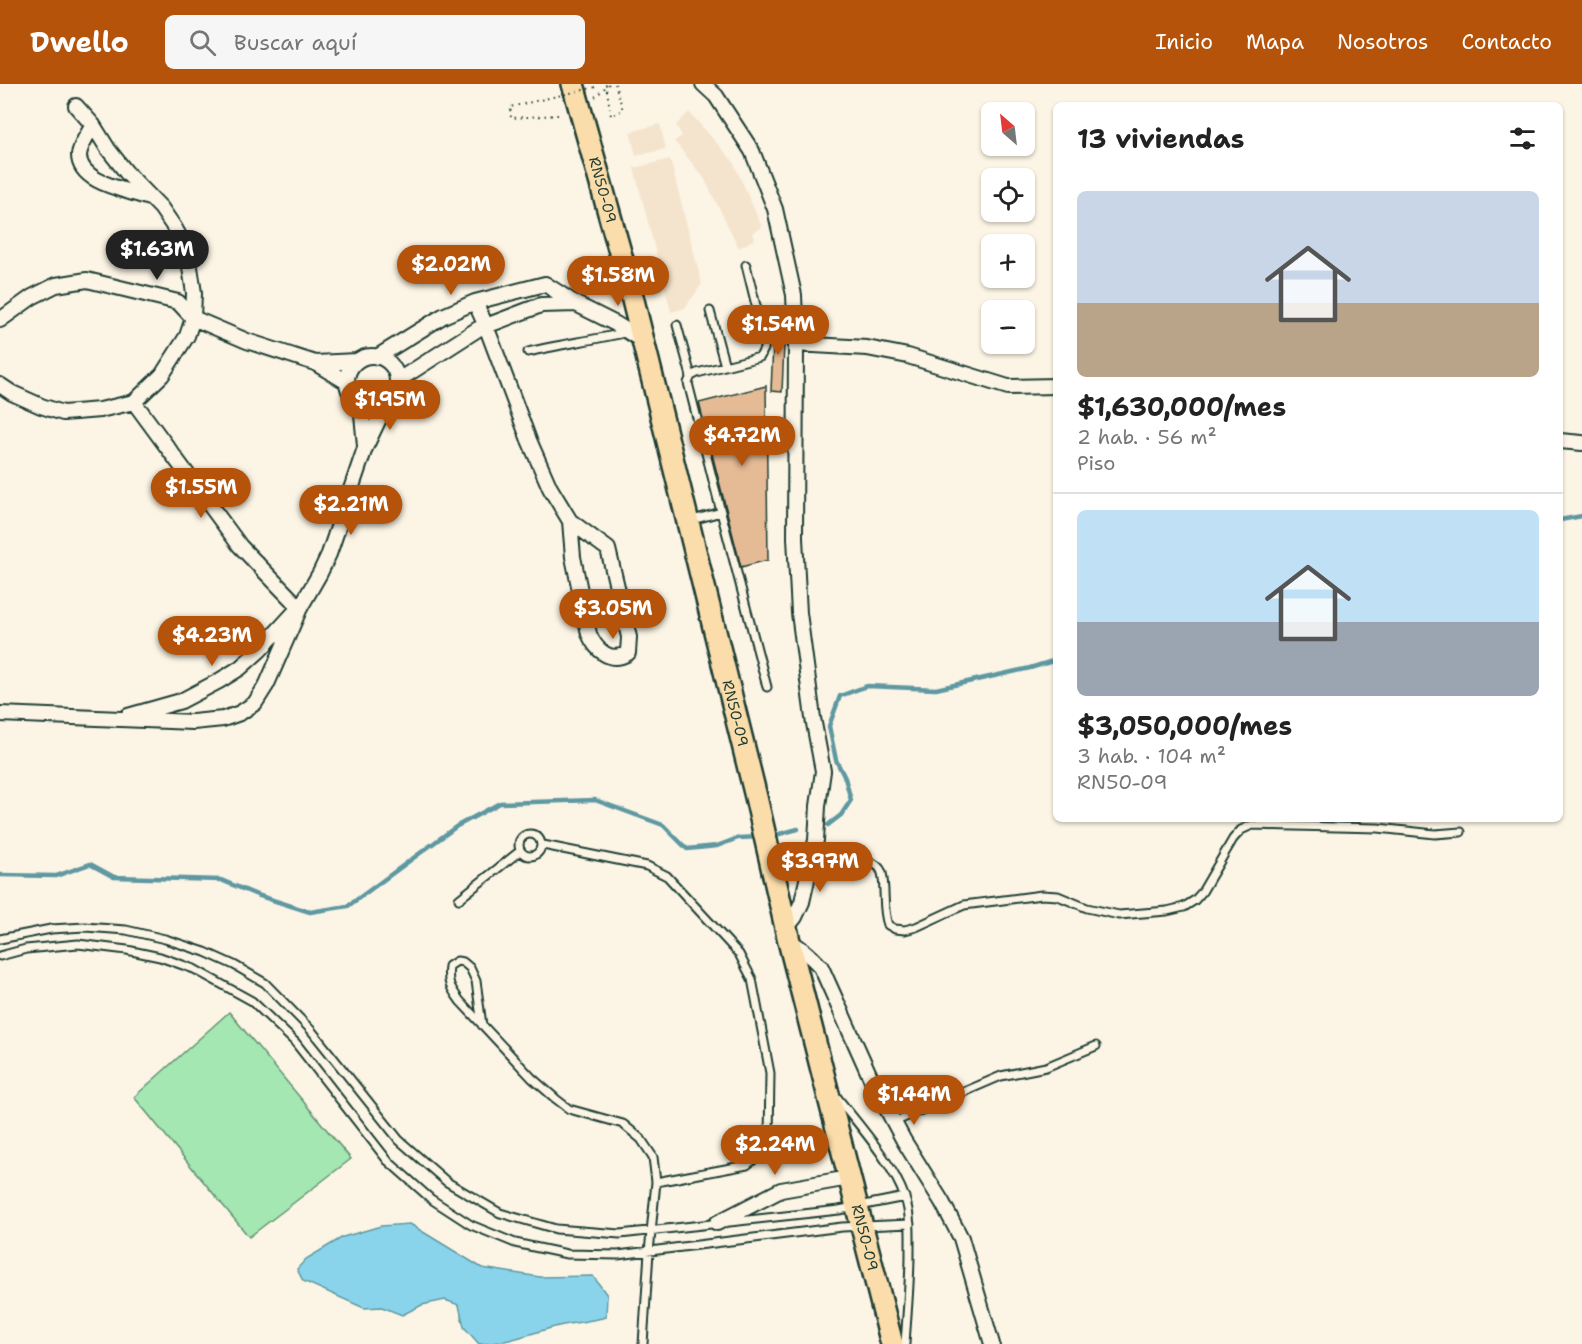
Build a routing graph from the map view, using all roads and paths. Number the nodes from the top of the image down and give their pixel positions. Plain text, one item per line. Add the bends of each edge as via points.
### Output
1 (573, 84) edge
2 (596, 84) edge
3 (606, 84) edge
4 (615, 84) edge
5 (703, 84) edge
6 (76, 106) dead end
7 (558, 115) dead end
8 (93, 125) junction
9 (153, 200) junction
10 (746, 265) dead end
11 (475, 302) junction
12 (576, 304) junction
13 (710, 311) dead end
14 (193, 318) junction
15 (0, 320) edge
16 (486, 326) junction
17 (677, 326) dead end
18 (636, 336) junction
19 (796, 344) junction
20 (528, 352) dead end
21 (377, 357) junction
22 (357, 361) junction
23 (315, 363) junction
24 (725, 366) junction
25 (691, 376) junction
26 (397, 381) junction
27 (347, 382) junction
28 (0, 386) edge
29 (1053, 386) edge
30 (388, 400) junction
31 (134, 402) junction
32 (361, 404) junction
33 (1563, 441) edge
34 (1582, 443) edge
35 (365, 448) junction
36 (721, 512) junction
37 (570, 521) junction
38 (687, 522) junction
39 (300, 608) junction
40 (767, 687) dead end
41 (0, 714) edge
42 (117, 719) junction
43 (1461, 832) dead end
44 (543, 845) junction
45 (520, 851) junction
46 (813, 854) junction
47 (459, 899) dead end
48 (787, 935) junction
49 (0, 939) edge
50 (0, 956) edge
51 (482, 1025) junction
52 (1096, 1046) dead end
53 (826, 1083) junction
54 (894, 1122) junction
55 (849, 1178) junction
56 (656, 1182) junction
57 (905, 1197) junction
58 (859, 1216) junction
59 (717, 1222) junction
60 (910, 1224) junction
61 (652, 1231) junction
62 (649, 1252) junction
63 (643, 1344) edge
64 (892, 1344) edge
65 (904, 1344) edge
66 (992, 1344) edge

1 - 18 main road, RN50-09 via 630,288
2 - 7 path, bridge via 510,107 512,118
3 - 4 path, bridge via 611,116 623,110
5 - 19 street via 716,96 752,151 776,209 794,295
6 - 8 street
8 - 9 street via 126,172
8 - 9 street via 79,154 86,172 94,180
9 - 14 street via 183,243 194,293
10 - 24 lane via 764,350 760,357
11 - 12 street via 545,284
11 - 16 street
11 - 21 street via 443,316
12 - 16 street via 541,305
12 - 18 street
13 - 24 lane
14 - 15 street via 178,302 87,280 56,285
14 - 23 street
14 - 31 street via 187,336 162,375
16 - 26 street
16 - 37 street via 533,450
17 - 25 lane
18 - 20 lane
18 - 38 main road, RN50-09
19 - 29 street via 867,348 908,356 1008,387
19 - 46 street via 795,538 799,613 823,771
21 - 22 street
21 - 26 street via 391,366
22 - 23 street
22 - 27 street
23 - 27 street
24 - 25 lane
25 - 36 lane via 688,382
26 - 30 street
27 - 32 street via 350,393
28 - 31 street via 63,413
30 - 32 street via 378,405
30 - 35 street
31 - 39 street via 240,546
32 - 35 street
33 - 34 street
35 - 39 street via 329,554
36 - 38 lane
36 - 40 lane
37 - 37 street via 608,549 629,637 628,653 623,656 613,657 593,643 573,557
38 - 48 main road, RN50-09
39 - 42 street via 260,650 219,681 180,700
39 - 42 street via 267,684 255,703 240,713 193,722
41 - 42 street
43 - 46 lane via 1252,825 1233,839 1202,892 1184,907 1119,915 1042,895 964,905 905,930 888,925 882,872 876,864 868,859
44 - 45 lane via 535,856
44 - 45 lane via 533,833 526,834 521,838
44 - 56 lane via 647,866 667,876 739,954 752,979 771,1073 769,1139 760,1155 747,1166
45 - 47 lane
46 - 48 street via 802,902
48 - 53 main road, RN50-09
48 - 54 street via 821,967
49 - 61 lane via 85,927 126,930 205,952 265,983 311,1030 399,1140 447,1182 500,1213 556,1229 620,1234
50 - 62 lane via 78,944 160,957 194,969 252,1001 296,1042 388,1161 430,1198 471,1225 515,1243 567,1254
51 - 51 lane via 476,981 470,968 457,962 449,966 450,987
51 - 56 lane via 556,1099 569,1108 623,1124 641,1139 653,1157
52 - 54 lane via 1047,1067 1001,1076
53 - 55 main road, RN50-09
53 - 57 lane via 876,1148
54 - 66 street via 961,1238
55 - 58 main road, RN50-09
55 - 59 street via 781,1190
56 - 61 lane
57 - 58 lane
57 - 60 lane
58 - 59 lane
58 - 60 lane
58 - 62 lane via 842,1227
58 - 64 main road, RN50-09
59 - 61 lane
60 - 65 lane
61 - 62 lane
62 - 63 lane

